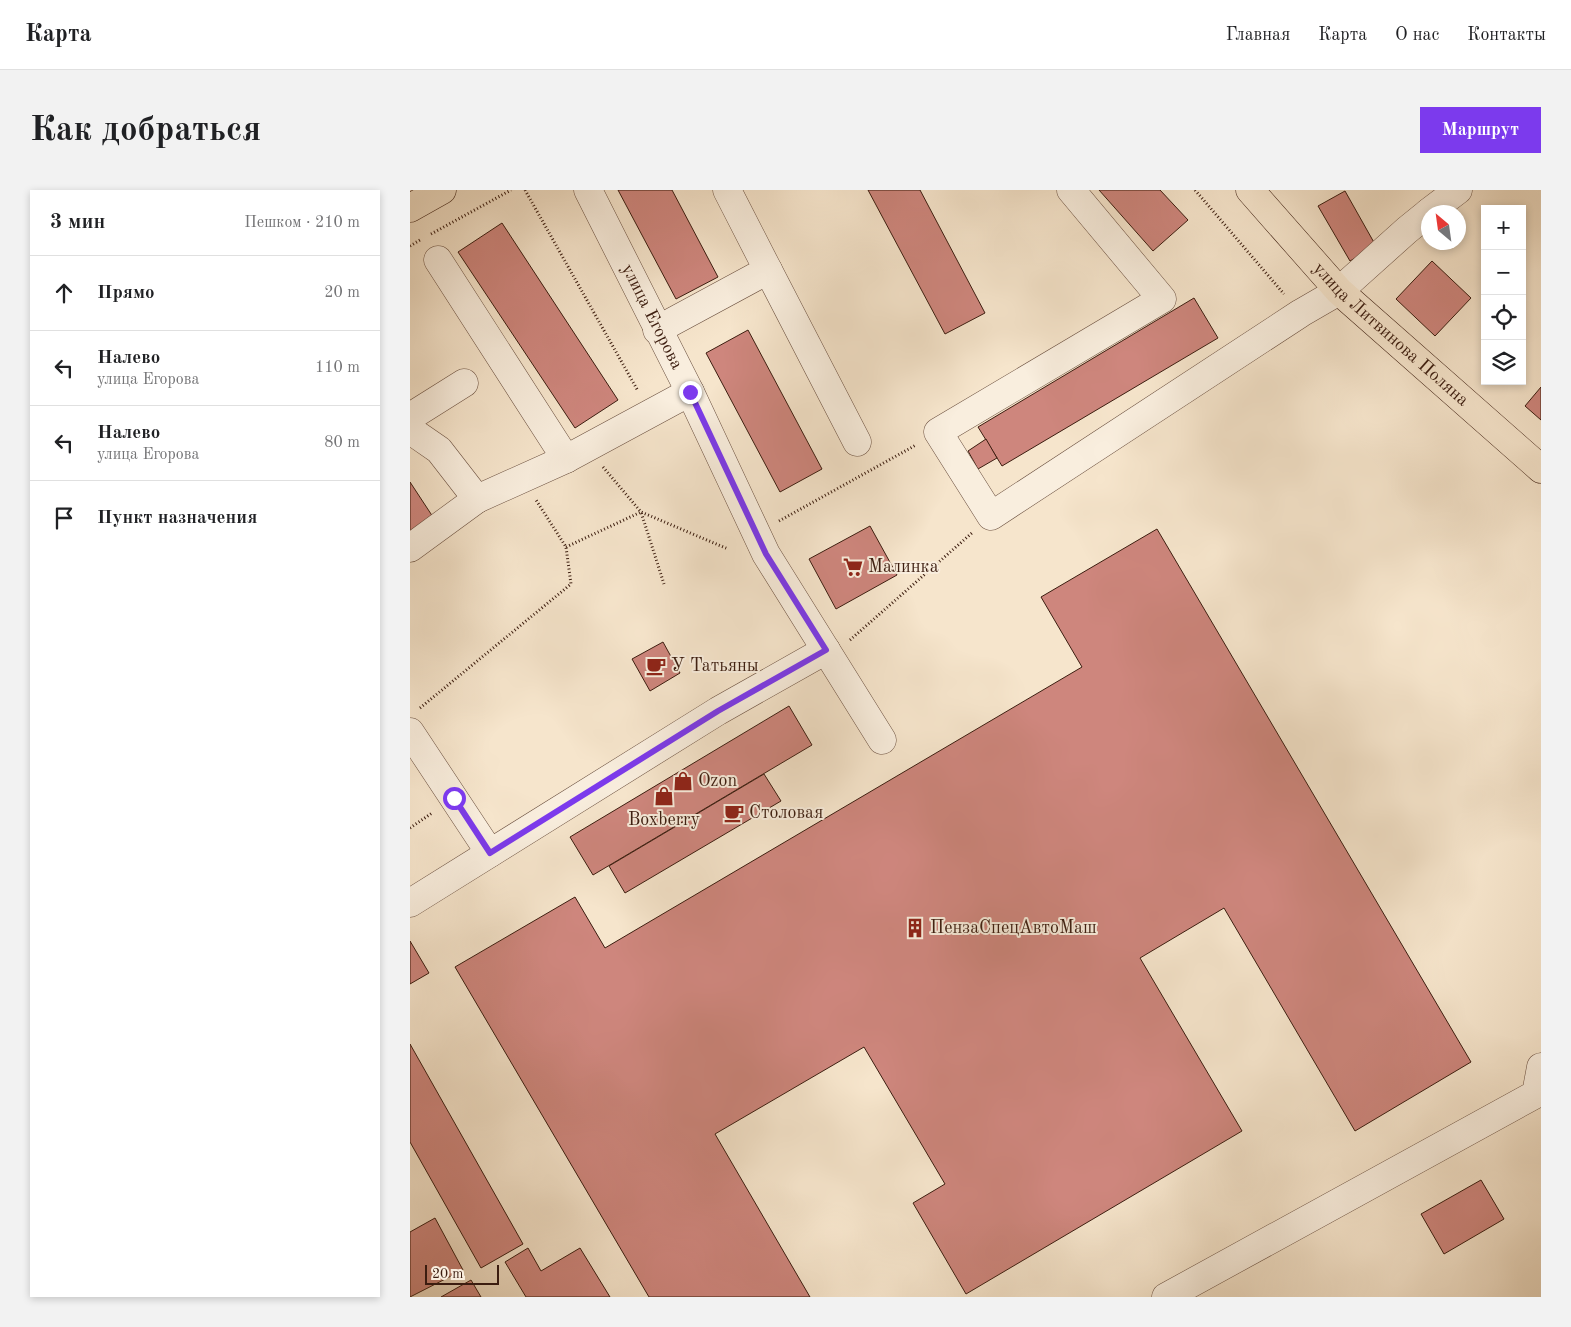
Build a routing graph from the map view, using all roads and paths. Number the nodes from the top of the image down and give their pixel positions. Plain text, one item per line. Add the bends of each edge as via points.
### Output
1 (441, 190) edge
2 (511, 190) edge
3 (526, 190) edge
4 (588, 190) edge
5 (727, 190) edge
6 (1071, 190) edge
7 (1195, 190) edge
8 (1250, 190) edge
9 (1458, 190) edge
10 (1439, 205) edge
11 (410, 208) edge
12 (1421, 219) edge
13 (424, 237) dead end
14 (438, 260) dead end
15 (768, 270) junction
16 (1339, 291) junction
17 (1302, 313) junction
18 (657, 330) junction
19 (464, 384) dead end
20 (690, 392) junction
21 (650, 413) junction
22 (410, 417) edge
23 (410, 430) edge
24 (938, 432) junction
25 (857, 442) dead end
26 (576, 453) junction
27 (1541, 469) edge
28 (521, 479) junction
29 (477, 499) junction
30 (641, 512) junction
31 (778, 521) dead end
32 (566, 547) junction
33 (410, 548) edge
34 (728, 549) dead end
35 (664, 584) dead end
36 (826, 650) junction
37 (414, 721) edge
38 (882, 740) dead end
39 (490, 853) junction
40 (410, 903) edge
41 (1541, 1067) edge
42 (1166, 1297) edge

1 - 11 main road
2 - 13 path
3 - 21 path
4 - 18 street, улица Егорова
5 - 15 street
6 - 24 street via 1162,299
7 - 17 path
8 - 16 main road, улица Литвинова Поляна
9 - 10 street
12 - 16 street
14 - 26 street
15 - 18 street
15 - 25 street
16 - 17 street
16 - 27 main road, улица Литвинова Поляна
17 - 24 street via 992,516
18 - 20 street, улица Егорова
19 - 22 street
20 - 21 street
20 - 36 street, улица Егорова via 766,554
21 - 26 street
23 - 29 street via 439,450
24 - 31 path
26 - 28 street
26 - 30 path
28 - 29 street
28 - 32 path
29 - 33 street
30 - 32 path
30 - 34 path
30 - 35 path
32 - 37 path via 571,584
36 - 38 street, улица Егорова
36 - 39 street via 718,711
37 - 39 street
39 - 40 street
41 - 42 street via 1536,1094

